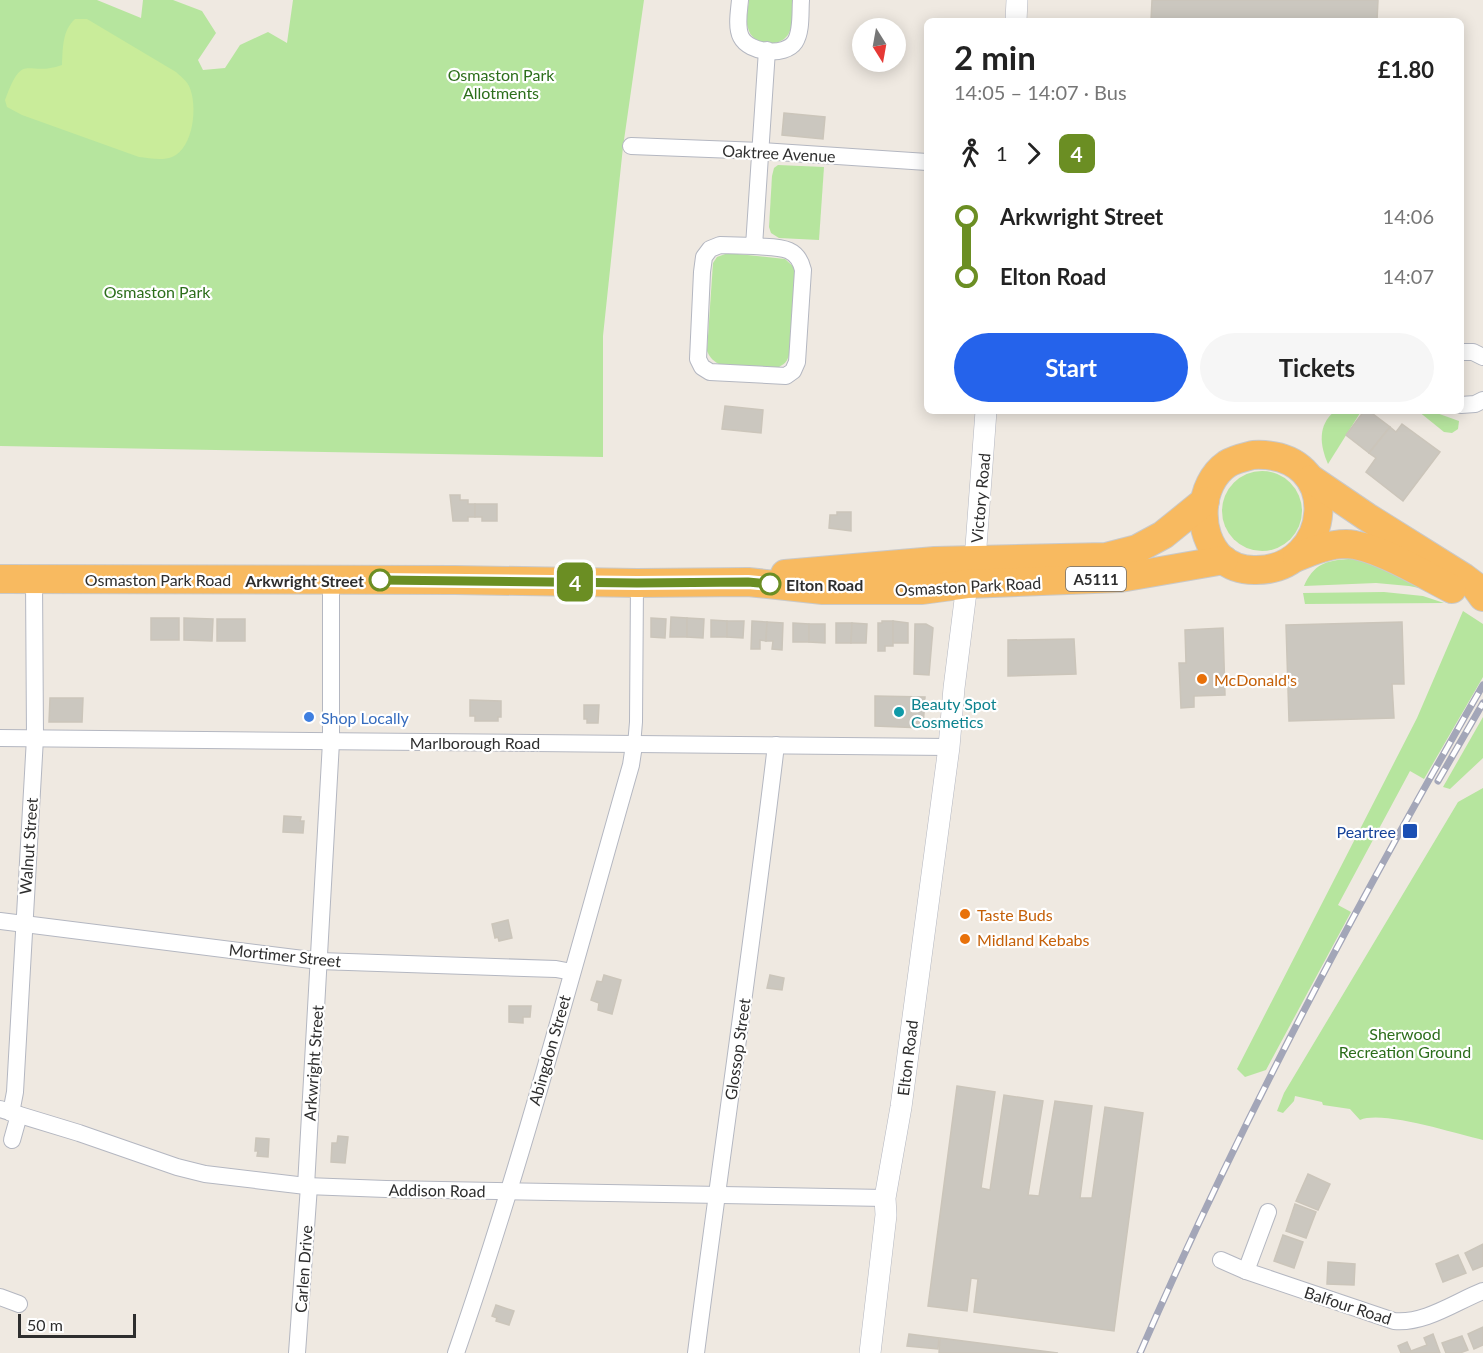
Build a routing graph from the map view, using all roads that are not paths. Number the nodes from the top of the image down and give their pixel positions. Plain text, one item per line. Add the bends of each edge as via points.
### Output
1 (740, 0) edge
2 (801, 0) edge
3 (1017, 0) edge
4 (1016, 18) edge
5 (767, 50) junction
6 (631, 146) dead end
7 (760, 151) junction
8 (924, 162) edge
9 (754, 246) junction
10 (1464, 352) edge
11 (1483, 356) edge
12 (1483, 400) edge
13 (1464, 405) edge
14 (986, 414) edge
15 (1311, 479) junction
16 (1204, 501) junction
17 (1297, 557) junction
18 (1224, 560) junction
19 (971, 572) junction
20 (0, 579) edge
21 (34, 579) junction
22 (331, 580) junction
23 (637, 583) junction
24 (1483, 598) edge
25 (0, 738) edge
26 (35, 738) junction
27 (331, 742) junction
28 (776, 745) junction
29 (634, 746) junction
30 (949, 747) junction
31 (0, 921) edge
32 (23, 924) junction
33 (320, 961) junction
34 (572, 972) junction
35 (10, 1113) edge
36 (12, 1140) dead end
37 (308, 1186) junction
38 (507, 1191) junction
39 (716, 1195) junction
40 (885, 1198) junction
41 (1268, 1212) dead end
42 (1221, 1260) dead end
43 (1246, 1271) junction
44 (1483, 1291) edge
45 (1, 1295) edge
46 (19, 1304) dead end
47 (297, 1353) edge
48 (456, 1353) edge
49 (696, 1353) edge
50 (870, 1353) edge

1 - 5 street via 741,36 750,47
2 - 5 street via 795,42 787,48
3 - 4 street
5 - 7 street
6 - 7 street, Oaktree Avenue
7 - 8 street, Oaktree Avenue
7 - 9 street
9 - 9 street via 789,250 797,256 803,270 797,362 786,376 710,372 698,359 704,257 720,245
10 - 11 street
12 - 13 street
14 - 19 street, Victory Road
15 - 16 highway, Osmaston Park Road / A5111 via 1298,464 1278,456 1245,457 1217,473
15 - 17 highway via 1317,516 1308,545
15 - 24 highway, A5111 via 1463,577
16 - 18 highway, Osmaston Park Road / A5111 via 1208,535
16 - 19 highway, Osmaston Park Road / A5111 via 1163,535 1137,549 1106,557 1027,560
17 - 18 highway, Osmaston Park Road / A5111 via 1281,567 1261,570 1235,567
17 - 24 highway, Osmaston Park Road / A5111 via 1326,546 1347,544 1377,552 1452,589
18 - 19 highway, Osmaston Park Road / A5111 via 1120,578
19 - 23 highway, Osmaston Park Road / A5111 via 792,573 748,582
19 - 30 street, Elton Road
20 - 21 highway, Osmaston Park Road / A5111
21 - 22 highway, Osmaston Park Road / A5111
21 - 26 street, Walnut Street
22 - 23 highway, Osmaston Park Road / A5111
22 - 27 street, Arkwright Street
23 - 29 street
25 - 26 street, Marlborough Road
26 - 27 street, Marlborough Road
26 - 32 street, Walnut Street
27 - 29 street, Marlborough Road
27 - 33 street, Arkwright Street
28 - 29 street, Marlborough Road
28 - 30 street, Marlborough Road
28 - 39 street, Glossop Street
29 - 34 street, Abingdon Street
30 - 40 street, Elton Road via 901,1107
31 - 32 street, Mortimer Street
32 - 33 street, Mortimer Street
32 - 35 street, Walnut Street via 15,1092
33 - 34 street, Mortimer Street
33 - 37 street, Arkwright Street
34 - 38 street, Abingdon Street
35 - 36 street, Walnut Street
35 - 37 street, Addison Road via 205,1174
37 - 38 street, Addison Road
37 - 47 street, Carlen Drive
38 - 39 street, Addison Road
38 - 48 street, Abingdon Street
39 - 40 street, Addison Road
39 - 49 street, Glossop Street
40 - 50 street, Elton Road
41 - 43 street
42 - 43 street, Balfour Road
43 - 44 street, Balfour Road via 1405,1322
45 - 46 street

